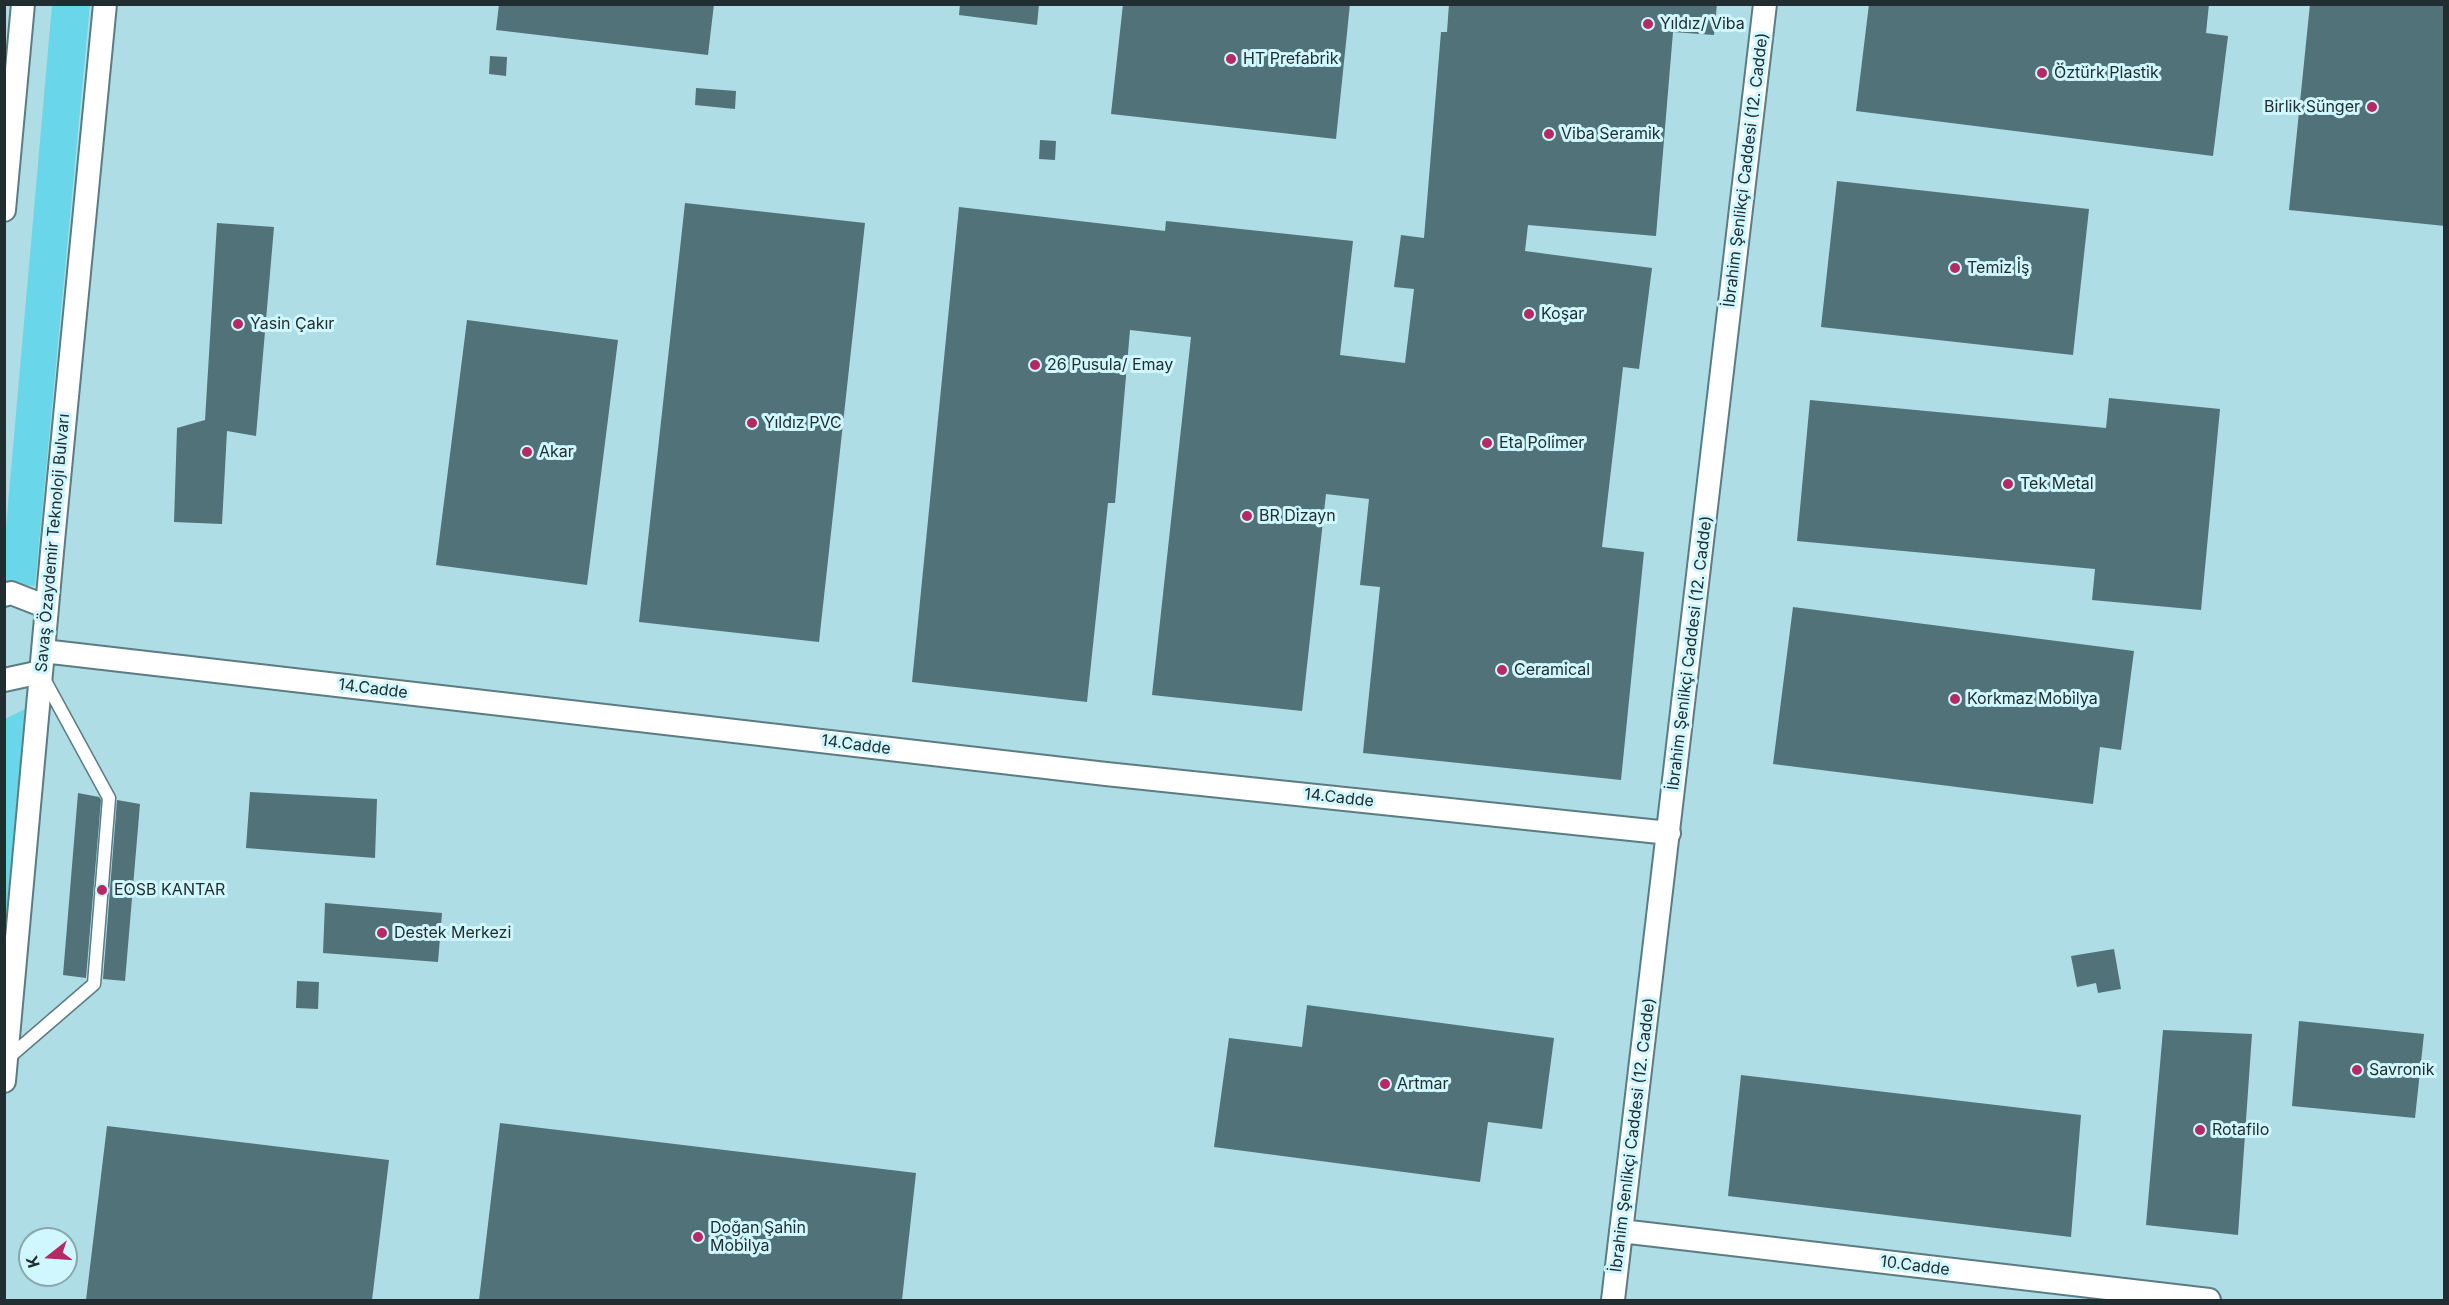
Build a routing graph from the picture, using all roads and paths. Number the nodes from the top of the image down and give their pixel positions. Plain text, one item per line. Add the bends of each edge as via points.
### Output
1 (23, 4) edge
2 (105, 4) edge
3 (1765, 4) edge
4 (4, 210) edge
5 (4, 595) edge
6 (47, 607) junction
7 (42, 662) junction
8 (4, 680) edge
9 (1669, 833) junction
10 (5, 1070) edge
11 (1621, 1230) junction
12 (1613, 1300) edge
13 (2209, 1300) edge

1 - 4 street
2 - 6 street, Savaş Özaydemir Teknoloji Bulvarı
3 - 9 street, İbrahim Şenlikçi Caddesi (12. Cadde)
5 - 6 street via 11,593
6 - 7 street, Savaş Özaydemir Teknoloji Bulvarı
7 - 8 street, 14.Cadde
7 - 9 street, 14.Cadde
7 - 10 street, Savaş Özaydemir Teknoloji Bulvarı
7 - 10 lane via 109,798 94,984
9 - 11 street, İbrahim Şenlikçi Caddesi (12. Cadde)
11 - 12 street, İbrahim Şenlikçi Caddesi (12. Cadde)
11 - 13 street, 10.Cadde

